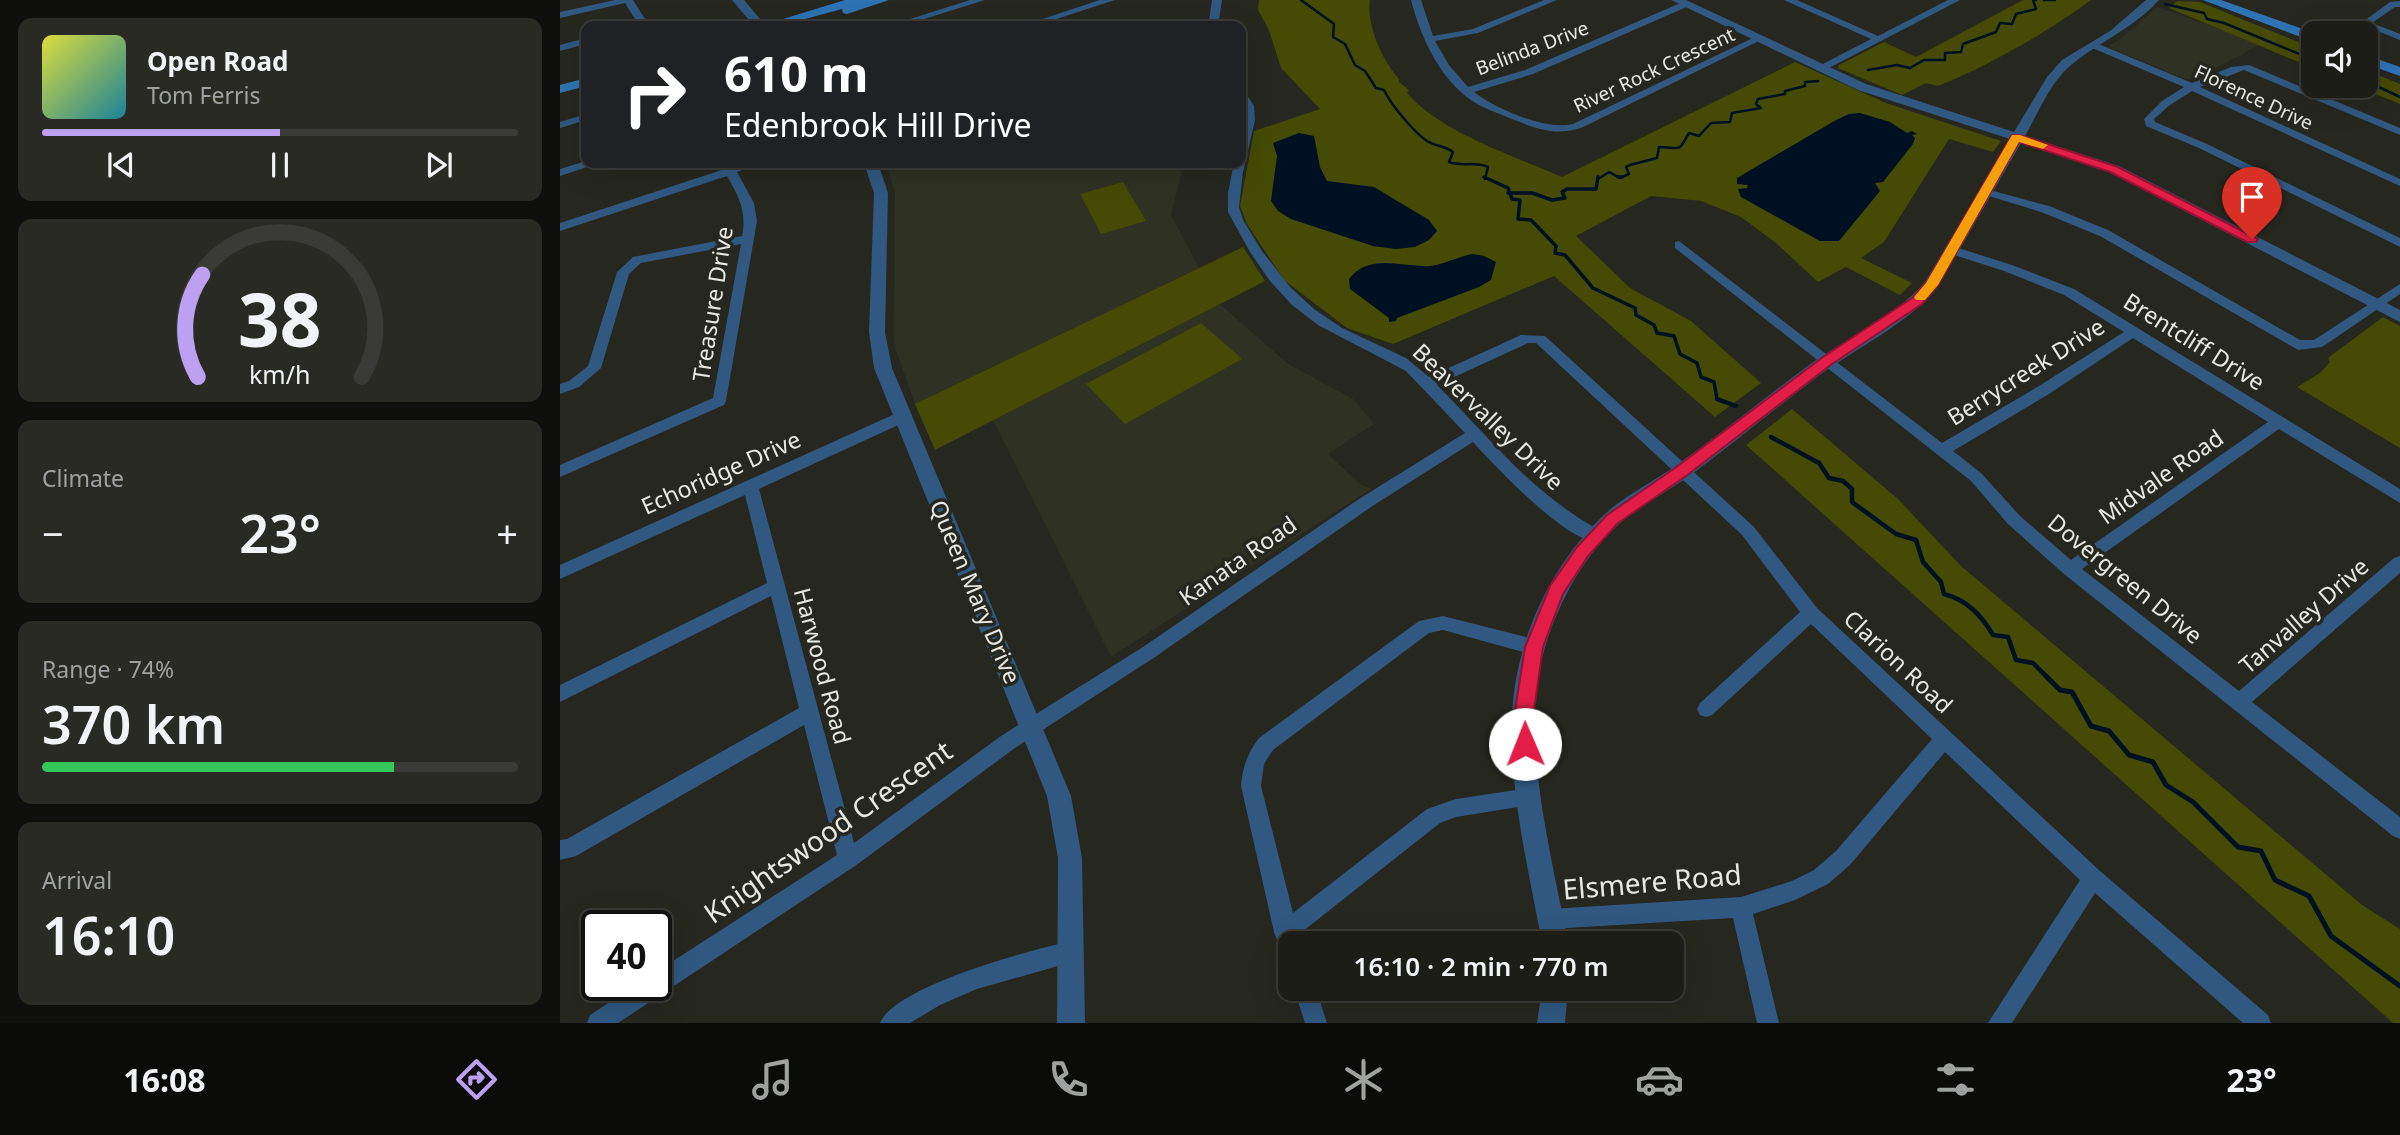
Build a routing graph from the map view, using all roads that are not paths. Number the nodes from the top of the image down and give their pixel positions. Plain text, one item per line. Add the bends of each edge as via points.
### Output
1 (628, 0) edge
2 (738, 0) edge
3 (859, 0) edge
4 (883, 0) edge
5 (980, 0) edge
6 (1110, 0) edge
7 (1217, 0) edge
8 (1416, 0) edge
9 (1552, 0) edge
10 (1789, 0) edge
11 (1955, 0) edge
12 (2153, 0) edge
13 (2209, 0) edge
14 (2229, 0) edge
15 (1682, 2) edge
16 (2400, 4) edge
17 (2248, 12) junction
18 (560, 15) edge
19 (638, 21) edge
20 (756, 21) edge
21 (784, 21) edge
22 (809, 21) edge
23 (910, 21) edge
24 (1042, 21) edge
25 (1214, 21) edge
26 (2301, 33) edge
27 (2400, 37) edge
28 (1760, 38) junction
29 (1430, 39) junction
30 (1878, 39) junction
31 (581, 42) edge
32 (2092, 45) junction
33 (560, 48) edge
34 (2378, 64) edge
35 (1823, 68) junction
36 (2400, 72) edge
37 (581, 75) edge
38 (560, 81) edge
39 (581, 83) edge
40 (2193, 88) junction
41 (560, 89) edge
42 (1466, 91) junction
43 (1246, 102) edge
44 (581, 118) edge
45 (560, 124) edge
46 (2400, 132) edge
47 (2016, 137) junction
48 (1246, 139) edge
49 (581, 167) edge
50 (739, 168) edge
51 (874, 168) edge
52 (1240, 168) edge
53 (730, 171) junction
54 (560, 173) edge
55 (2400, 183) edge
56 (1986, 192) junction
57 (560, 227) edge
58 (748, 239) junction
59 (2400, 243) edge
60 (1679, 245) dead end
61 (1952, 250) junction
62 (2400, 288) edge
63 (2376, 304) junction
64 (2400, 317) edge
65 (2133, 332) junction
66 (1828, 360) junction
67 (1427, 384) junction
68 (560, 389) edge
69 (902, 417) junction
70 (2279, 422) junction
71 (1473, 435) junction
72 (1942, 450) junction
73 (560, 471) edge
74 (1681, 472) junction
75 (750, 485) junction
76 (2400, 497) edge
77 (1595, 536) junction
78 (2400, 563) edge
79 (2070, 569) junction
80 (560, 572) edge
81 (776, 586) junction
82 (1811, 613) junction
83 (1534, 647) junction
84 (560, 694) edge
85 (2238, 703) junction
86 (1706, 709) dead end
87 (809, 712) junction
88 (1032, 726) junction
89 (1944, 739) junction
90 (1530, 797) junction
91 (2400, 829) edge
92 (560, 849) edge
93 (848, 859) junction
94 (2093, 878) junction
95 (1741, 907) junction
96 (1286, 931) edge
97 (1296, 931) edge
98 (1553, 931) edge
99 (1071, 952) junction
100 (672, 974) edge
101 (632, 1001) edge
102 (1309, 1001) edge
103 (1554, 1001) edge
104 (598, 1023) edge
105 (891, 1023) edge
106 (1071, 1023) edge
107 (1316, 1023) edge
108 (1551, 1023) edge
109 (1768, 1023) edge
110 (1999, 1023) edge
111 (2260, 1023) edge

1 - 18 street
1 - 19 street
2 - 20 street
3 - 21 main road
4 - 22 main road
5 - 23 street
6 - 24 street
7 - 25 street
8 - 29 street, River Rock Crescent
9 - 29 street via 1475,31
10 - 30 street via 1814,7
11 - 30 street
12 - 32 street
13 - 17 main road
14 - 17 main road
15 - 28 street
15 - 42 street, Belinda Drive via 1529,72
16 - 27 street via 2365,24
17 - 26 main road
28 - 35 street
28 - 42 street, River Rock Crescent via 1562,131 1513,116
29 - 42 street, River Rock Crescent
30 - 35 street
31 - 33 street
32 - 40 street, Florence Drive
32 - 47 street via 2053,77
34 - 36 main road
35 - 47 street via 1897,101
37 - 38 main road
39 - 41 main road
40 - 46 street via 2245,67
40 - 55 street, Florence Drive
40 - 59 street via 2155,109 2150,124
43 - 48 street, Beavervalley Drive via 1250,120
44 - 45 street
47 - 56 street
47 - 63 street via 2135,178
49 - 54 street
50 - 53 street
51 - 69 street, Queen Mary Drive via 881,193 878,346
52 - 67 street, Beavervalley Drive via 1232,205 1276,283 1338,332 1387,351
53 - 57 street
53 - 58 street, Treasure Drive via 748,203
56 - 61 street
56 - 63 street via 2104,233 2298,345 2317,344
58 - 68 street via 637,260 627,266 594,368
58 - 73 street, Treasure Drive via 719,401
60 - 66 street, Dovergreen Drive
61 - 65 street, Brentcliff Drive via 2069,292
61 - 66 street via 1917,301
62 - 63 street
63 - 64 street
65 - 70 street, Brentcliff Drive
65 - 72 street, Berrycreek Drive
66 - 72 street, Dovergreen Drive
66 - 74 street
67 - 71 street, Beavervalley Drive
67 - 74 street, Clarion Road via 1526,338 1540,339
69 - 75 street, Echoridge Drive
69 - 88 street, Queen Mary Drive
70 - 76 street, Brentcliff Drive
70 - 79 street, Midvale Road
71 - 77 street, Beavervalley Drive via 1535,499
71 - 88 street, Kanata Road
72 - 79 street, Dovergreen Drive
74 - 77 street
74 - 82 street, Clarion Road via 1748,531
75 - 80 street, Echoridge Drive
75 - 81 street, Harwood Road
77 - 83 street via 1556,591
78 - 85 street, Tanvalley Drive
79 - 85 street, Dovergreen Drive
81 - 84 street
81 - 87 street, Harwood Road
82 - 86 street
82 - 89 street, Clarion Road
83 - 90 street via 1523,717
83 - 96 street via 1444,623 1425,625 1266,744 1254,763 1251,786
85 - 91 street, Dovergreen Drive
87 - 92 street via 569,849
87 - 93 street, Harwood Road
88 - 93 street, Knightswood Crescent
88 - 99 street, Queen Mary Drive via 1055,781 1068,836
89 - 94 street, Clarion Road
89 - 95 street, Elsmere Road via 1821,877
90 - 97 street via 1456,808 1434,816
90 - 98 street
93 - 100 street, Knightswood Crescent
94 - 110 street
94 - 111 street, Clarion Road
95 - 98 street, Elsmere Road
95 - 109 street
99 - 105 street via 952,986
99 - 106 street, Queen Mary Drive
101 - 104 street, Knightswood Crescent
102 - 107 street
103 - 108 street

